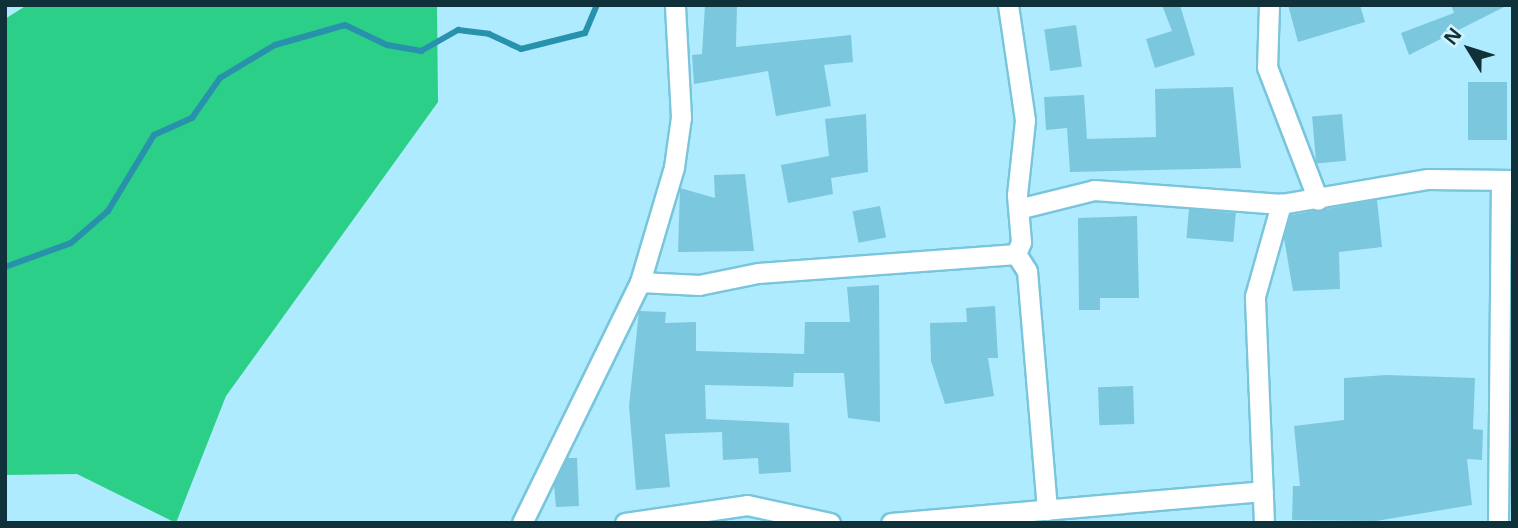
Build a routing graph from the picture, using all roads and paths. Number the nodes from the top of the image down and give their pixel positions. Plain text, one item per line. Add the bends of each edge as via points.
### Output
1 (675, 5) edge
2 (1008, 5) edge
3 (1269, 5) edge
4 (1507, 180) edge
5 (1318, 200) junction
6 (1281, 204) junction
7 (1022, 208) junction
8 (1016, 254) junction
9 (640, 282) junction
10 (1263, 491) junction
11 (1047, 510) junction
12 (524, 522) edge
13 (625, 523) edge
14 (830, 523) edge
15 (891, 523) edge
16 (1264, 523) edge
17 (1498, 523) edge

1 - 9 street via 681,117 674,167
2 - 7 street via 1025,120 1017,185
3 - 5 street via 1267,67
4 - 5 street via 1428,179
4 - 17 street
5 - 6 street
6 - 7 street via 1119,189 1062,195
6 - 10 street via 1255,296
7 - 8 street
8 - 9 street via 758,273 699,285
8 - 11 street via 1027,271
9 - 12 street
10 - 11 street
10 - 16 street
11 - 15 street
13 - 14 street via 738,505

